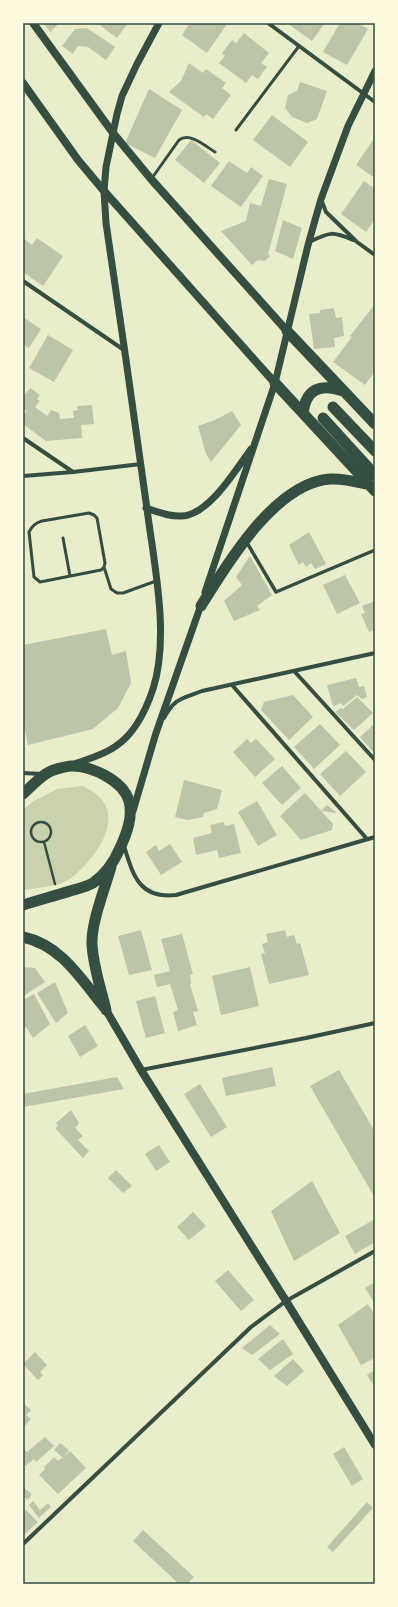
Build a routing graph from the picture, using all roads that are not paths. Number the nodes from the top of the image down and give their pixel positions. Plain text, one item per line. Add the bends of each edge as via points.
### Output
1 (33, 23) edge
2 (159, 23) edge
3 (268, 23) edge
4 (300, 46) junction
5 (375, 70) edge
6 (23, 83) edge
7 (364, 93) junction
8 (375, 102) edge
9 (236, 130) dead end
10 (113, 133) junction
11 (215, 152) dead end
12 (151, 179) junction
13 (104, 191) junction
14 (321, 198) junction
15 (309, 242) junction
16 (357, 242) junction
17 (375, 255) edge
18 (23, 281) edge
19 (287, 331) junction
20 (125, 350) junction
21 (275, 383) junction
22 (344, 391) junction
23 (333, 407) dead end
24 (303, 413) junction
25 (323, 418) dead end
26 (375, 424) edge
27 (23, 438) edge
28 (256, 441) junction
29 (375, 451) edge
30 (141, 464) junction
31 (73, 472) junction
32 (23, 476) edge
33 (373, 483) edge
34 (146, 508) junction
35 (63, 538) dead end
36 (245, 540) junction
37 (375, 550) edge
38 (104, 567) junction
39 (70, 576) junction
40 (156, 581) junction
41 (200, 606) junction
42 (375, 653) edge
43 (295, 672) junction
44 (232, 685) junction
45 (156, 733) junction
46 (375, 760) edge
47 (70, 766) junction
48 (23, 773) edge
49 (46, 774) junction
50 (23, 794) edge
51 (129, 824) junction
52 (375, 837) edge
53 (367, 839) junction
54 (123, 842) junction
55 (112, 864) junction
56 (23, 905) edge
57 (23, 937) edge
58 (106, 1010) junction
59 (375, 1023) edge
60 (140, 1070) junction
61 (375, 1251) edge
62 (286, 1300) junction
63 (375, 1444) edge
64 (24, 1542) edge

1 - 10 main road
2 - 10 street via 136,64 119,108
3 - 4 street
4 - 7 street
4 - 9 lane
5 - 7 street
6 - 13 main road via 78,160
7 - 8 street
7 - 14 street
10 - 12 main road
10 - 13 street
11 - 12 lane via 189,136 183,137
12 - 19 main road
13 - 20 street via 106,223
13 - 21 main road
14 - 15 street
14 - 16 street via 326,212
15 - 16 street via 337,233
15 - 19 street
16 - 17 street
18 - 20 street
19 - 21 street
19 - 22 highway
20 - 30 street
21 - 24 highway
21 - 28 street
22 - 24 highway via 328,387 315,390 306,398
22 - 26 highway
23 - 29 highway
24 - 33 highway
25 - 33 highway
27 - 31 street
28 - 34 street via 225,484 196,512 171,516
28 - 41 street
30 - 31 street
30 - 34 street
31 - 32 street
33 - 36 highway via 329,479 306,486 278,504
34 - 40 street
35 - 39 lane
36 - 37 street via 276,592
36 - 41 highway
38 - 39 lane via 101,570
38 - 39 lane via 97,518 94,515 89,513 36,523 29,532 34,577 40,582
38 - 40 lane via 111,589 117,593
40 - 47 street via 159,660 146,705 124,740
41 - 45 street
42 - 43 street
43 - 44 street
43 - 46 street
44 - 45 street via 178,700 171,705
44 - 53 street
45 - 51 street
47 - 49 highway
47 - 51 highway via 94,771 118,786 129,800
48 - 49 street
49 - 50 highway
51 - 54 highway
52 - 53 street
53 - 54 street via 176,895 162,895 142,886 132,873
54 - 55 highway
55 - 56 highway via 92,884
55 - 58 highway via 92,943
57 - 58 highway via 38,942 62,957
58 - 60 main road
59 - 60 street
60 - 62 main road
61 - 62 street
62 - 63 main road
62 - 64 street via 251,1327

